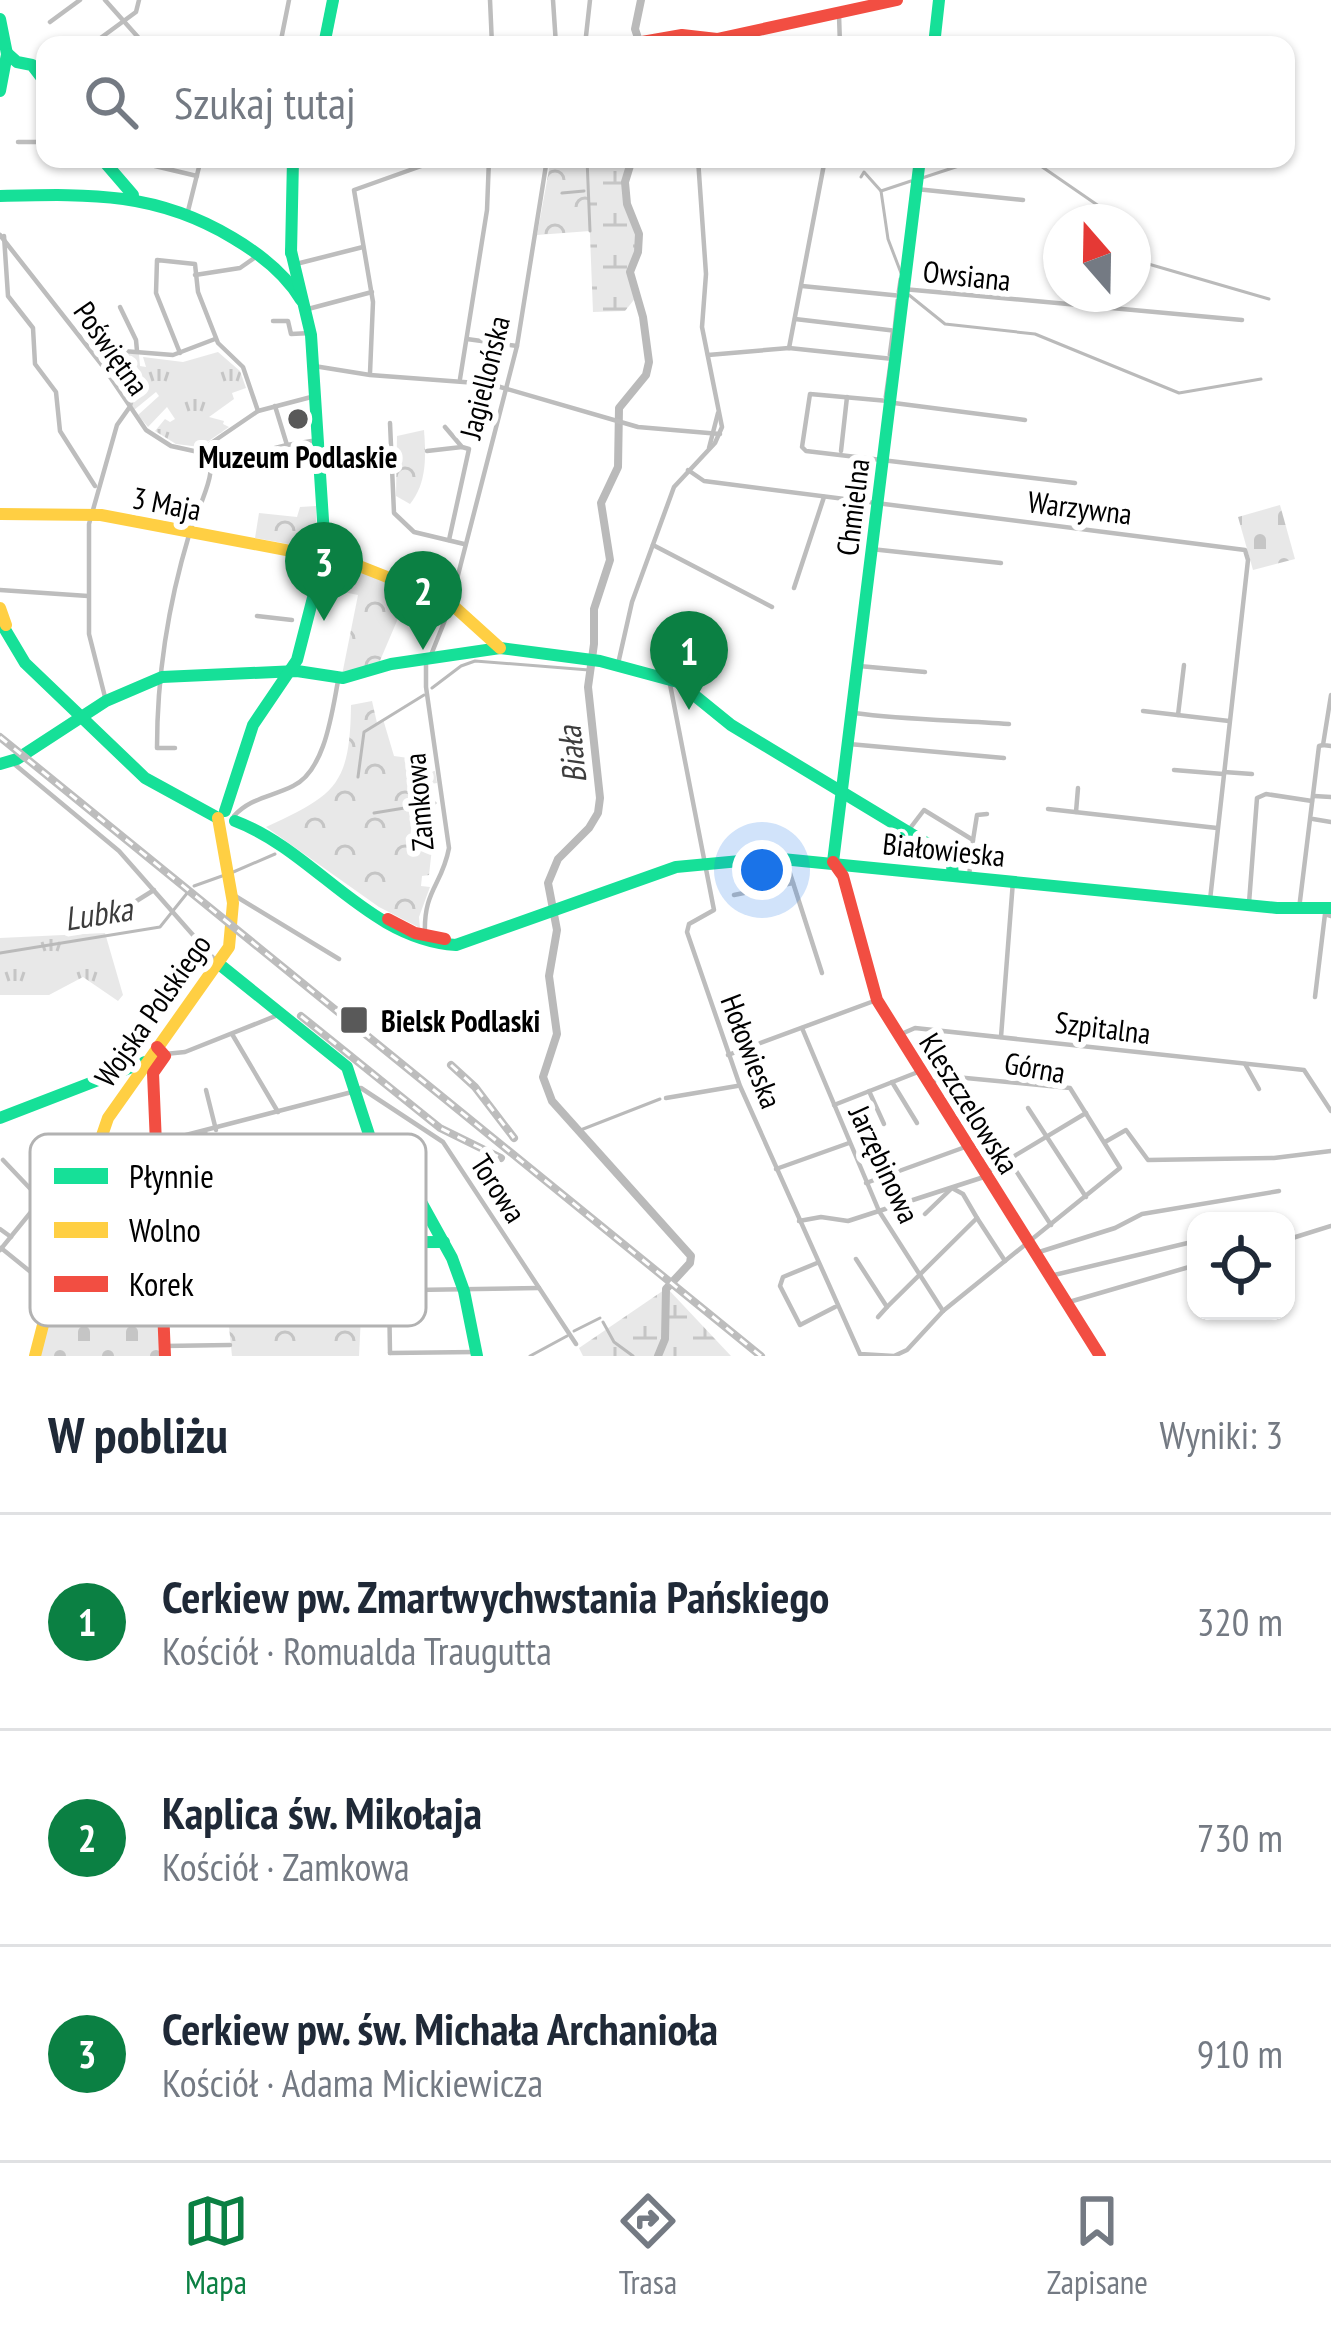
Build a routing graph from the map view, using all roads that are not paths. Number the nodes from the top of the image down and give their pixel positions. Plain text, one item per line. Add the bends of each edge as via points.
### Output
1 (80, 0) edge
2 (105, 0) edge
3 (139, 0) edge
4 (289, 0) edge
5 (333, 0) edge
6 (490, 0) edge
7 (553, 0) edge
8 (590, 0) edge
9 (898, 0) edge
10 (940, 0) edge
11 (838, 13) junction
12 (50, 22) dead end
13 (122, 22) junction
14 (1, 23) edge
15 (103, 36) edge
16 (136, 36) edge
17 (282, 36) edge
18 (325, 36) edge
19 (492, 36) edge
20 (555, 36) edge
21 (586, 36) edge
22 (742, 36) edge
23 (839, 36) edge
24 (935, 36) edge
25 (8, 60) edge
26 (36, 70) edge
27 (0, 91) edge
28 (18, 142) dead end
29 (36, 142) edge
30 (109, 168) edge
31 (164, 168) edge
32 (198, 168) edge
33 (293, 168) edge
34 (415, 168) edge
35 (489, 168) edge
36 (546, 168) edge
37 (699, 168) edge
38 (823, 168) edge
39 (919, 168) edge
40 (169, 170) joint
41 (196, 176) junction
42 (916, 189) junction
43 (2, 196) edge
44 (135, 196) junction
45 (1023, 200) dead end
46 (188, 211) junction
47 (2, 236) edge
48 (363, 247) junction
49 (258, 254) junction
50 (146, 258) dead end
51 (157, 260) junction
52 (291, 269) junction
53 (195, 275) junction
54 (802, 286) junction
55 (372, 292) junction
56 (902, 293) junction
57 (120, 308) dead end
58 (305, 310) junction
59 (795, 320) junction
60 (1242, 320) dead end
61 (273, 322) dead end
62 (897, 331) junction
63 (311, 333) junction
64 (216, 338) junction
65 (467, 339) junction
66 (518, 346) junction
67 (789, 348) junction
68 (137, 351) junction
69 (180, 353) junction
70 (708, 356) junction
71 (894, 359) junction
72 (102, 365) junction
73 (314, 366) junction
74 (370, 375) junction
75 (460, 381) junction
76 (506, 388) junction
77 (315, 396) junction
78 (847, 397) junction
79 (888, 402) junction
80 (275, 406) junction
81 (129, 408) junction
82 (258, 411) junction
83 (1024, 420) dead end
84 (390, 423) dead end
85 (445, 427) dead end
86 (716, 433) junction
87 (318, 440) junction
88 (287, 445) junction
89 (208, 446) junction
90 (462, 447) junction
91 (427, 451) dead end
92 (198, 452) junction
93 (841, 454) junction
94 (212, 455) junction
95 (882, 459) junction
96 (212, 464) junction
97 (688, 470) junction
98 (1075, 483) dead end
99 (96, 489) junction
100 (824, 496) junction
101 (877, 503) junction
102 (90, 513) junction
103 (0, 514) edge
104 (190, 532) junction
105 (448, 540) junction
106 (464, 544) junction
107 (653, 545) junction
108 (871, 549) junction
109 (324, 557) junction
110 (1001, 563) dead end
111 (794, 588) dead end
112 (0, 590) edge
113 (88, 596) junction
114 (450, 603) junction
115 (772, 607) dead end
116 (0, 608) edge
117 (257, 616) dead end
118 (0, 621) edge
119 (300, 621) junction
120 (486, 643) junction
121 (429, 660) junction
122 (618, 664) junction
123 (856, 665) junction
124 (1184, 665) dead end
125 (290, 671) junction
126 (925, 672) dead end
127 (158, 677) junction
128 (339, 678) junction
129 (668, 679) junction
130 (1331, 695) edge
131 (106, 701) junction
132 (1143, 711) dead end
133 (850, 712) junction
134 (77, 715) junction
135 (1178, 715) junction
136 (1229, 721) junction
137 (1009, 724) dead end
138 (847, 744) junction
139 (1327, 745) edge
140 (175, 748) dead end
141 (1318, 754) junction
142 (1331, 756) edge
143 (1004, 758) dead end
144 (6, 762) edge
145 (1174, 770) dead end
146 (1223, 773) junction
147 (1252, 774) dead end
148 (1078, 788) dead end
149 (841, 790) junction
150 (1331, 797) edge
151 (1313, 798) junction
152 (1048, 808) dead end
153 (1076, 812) junction
154 (987, 814) dead end
155 (228, 817) junction
156 (1311, 819) junction
157 (1331, 822) edge
158 (1217, 828) junction
159 (907, 832) junction
160 (973, 840) junction
161 (788, 858) junction
162 (707, 861) junction
163 (833, 862) junction
164 (846, 870) junction
165 (950, 874) junction
166 (969, 876) junction
167 (1013, 880) junction
168 (794, 883) junction
169 (154, 890) junction
170 (734, 895) dead end
171 (1210, 901) junction
172 (237, 902) junction
173 (1249, 904) junction
174 (1299, 909) junction
175 (84, 912) dead end
176 (1331, 912) edge
177 (424, 940) junction
178 (339, 959) dead end
179 (219, 964) junction
180 (822, 973) dead end
181 (1315, 998) dead end
182 (877, 1000) junction
183 (280, 1013) junction
184 (802, 1028) junction
185 (232, 1034) junction
186 (898, 1035) junction
187 (1000, 1036) junction
188 (161, 1051) junction
189 (728, 1055) junction
190 (1245, 1064) junction
191 (925, 1077) junction
192 (125, 1081) junction
193 (892, 1082) junction
194 (740, 1086) junction
195 (1259, 1089) dead end
196 (206, 1090) dead end
197 (355, 1090) junction
198 (869, 1091) junction
199 (666, 1098) dead end
200 (834, 1105) junction
201 (1028, 1108) dead end
202 (1331, 1111) edge
203 (279, 1112) junction
204 (978, 1112) dead end
205 (1086, 1113) junction
206 (0, 1118) edge
207 (917, 1123) dead end
208 (884, 1124) dead end
209 (216, 1130) junction
210 (205, 1132) joint
211 (103, 1134) edge
212 (154, 1134) edge
213 (196, 1134) edge
214 (369, 1134) edge
215 (1048, 1137) junction
216 (1105, 1142) junction
217 (849, 1143) junction
218 (968, 1146) junction
219 (1331, 1151) edge
220 (3, 1160) dead end
221 (1010, 1160) junction
222 (776, 1168) junction
223 (987, 1175) junction
224 (866, 1183) junction
225 (30, 1188) edge
226 (952, 1188) junction
227 (1280, 1190) dead end
228 (1086, 1197) junction
229 (426, 1210) edge
230 (879, 1211) junction
231 (30, 1214) edge
232 (925, 1214) dead end
233 (977, 1218) junction
234 (800, 1221) junction
235 (1051, 1226) junction
236 (1331, 1226) edge
237 (0, 1228) edge
238 (11, 1237) junction
239 (1295, 1237) edge
240 (426, 1242) edge
241 (444, 1242) junction
242 (1187, 1243) edge
243 (1033, 1248) junction
244 (1, 1249) edge
245 (856, 1259) dead end
246 (1005, 1262) junction
247 (818, 1263) junction
248 (1187, 1268) edge
249 (30, 1271) edge
250 (919, 1275) junction
251 (1050, 1276) junction
252 (539, 1288) junction
253 (464, 1291) junction
254 (426, 1292) edge
255 (1067, 1303) junction
256 (836, 1306) junction
257 (887, 1307) junction
258 (943, 1311) junction
259 (878, 1317) dead end
260 (42, 1326) edge
261 (576, 1344) dead end
262 (230, 1346) dead end
263 (164, 1351) edge
264 (390, 1354) edge
265 (477, 1354) edge
266 (35, 1356) edge
267 (1100, 1356) edge

1 - 12 street
2 - 13 street
3 - 13 street
4 - 17 street
5 - 18 street
6 - 19 street
7 - 20 street
8 - 21 street
9 - 11 street
10 - 24 street
11 - 22 street
11 - 23 street
13 - 15 street
13 - 16 street
14 - 25 street
25 - 26 street
25 - 27 street
28 - 29 street
30 - 44 street
31 - 40 street
32 - 41 street
33 - 52 street
34 - 48 street via 355,190
35 - 65 street
36 - 66 street, Jagiellońska
37 - 70 street
38 - 54 street
39 - 42 street, Chmielna
40 - 41 street
41 - 46 street
42 - 45 street
42 - 56 street, Chmielna
43 - 44 street
44 - 46 street
46 - 49 street
47 - 72 street, Poświętna
47 - 99 street via 8,296 33,328 35,364 56,392 60,431
48 - 52 street
48 - 55 street
49 - 52 street
49 - 53 street via 240,268
50 - 51 street
51 - 53 street via 195,264
51 - 69 street via 156,293
52 - 58 street
53 - 64 street
54 - 56 street, Owsiana
54 - 59 street
55 - 58 street
55 - 74 street
56 - 60 street, Owsiana
56 - 62 street, Chmielna
57 - 68 street
58 - 63 street
59 - 62 street
59 - 67 street
61 - 63 street via 288,321 290,334
62 - 71 street, Chmielna
63 - 73 street
64 - 69 street
64 - 82 street via 243,368
65 - 66 street
65 - 75 street
66 - 76 street, Jagiellońska
67 - 70 street
67 - 71 street
68 - 69 street
68 - 72 street
70 - 86 street
71 - 79 street, Chmielna
72 - 81 street, Poświętna
73 - 74 street
73 - 77 street
74 - 75 street
75 - 76 street
76 - 86 street via 622,423
76 - 106 street, Jagiellońska
77 - 80 street
77 - 87 street
78 - 79 street
78 - 93 street
78 - 93 street via 808,395 801,444
79 - 83 street
79 - 95 street, Chmielna
80 - 82 street
80 - 88 street
81 - 92 street, Poświętna via 161,441
81 - 99 street
82 - 89 street
84 - 105 street via 394,513 414,532
85 - 90 street
86 - 97 street
87 - 88 street
87 - 109 street
88 - 96 street
89 - 92 street
89 - 94 street
90 - 91 street
90 - 105 street via 469,449 466,469
92 - 94 street, Poświętna
93 - 95 street
94 - 96 street
95 - 98 street
95 - 101 street, Chmielna
96 - 104 street
97 - 100 street, Warzywna via 704,481
97 - 107 street
99 - 102 street
100 - 101 street, Warzywna
100 - 111 street
101 - 108 street, Chmielna
101 - 136 street, Warzywna via 1241,547 1247,560
102 - 103 street, 3 Maja
102 - 104 street, 3 Maja
102 - 113 street
104 - 109 street, 3 Maja
104 - 127 street
105 - 106 street
106 - 114 street, Jagiellońska
107 - 115 street
107 - 122 street
108 - 110 street
108 - 123 street, Chmielna
109 - 114 street, 3 Maja
109 - 119 street
112 - 113 street
113 - 131 street
114 - 120 street, 3 Maja
114 - 121 street, Zamkowa
116 - 134 street via 24,656
117 - 119 street
118 - 134 street via 22,659
119 - 125 street
120 - 121 street
120 - 122 street
121 - 128 street
121 - 177 street, Zamkowa via 448,848 426,900
122 - 129 street
123 - 126 street
123 - 133 street, Chmielna
124 - 135 street
125 - 127 street
125 - 128 street
125 - 155 street via 253,724
127 - 131 street
127 - 140 street via 157,748
128 - 155 street via 307,775
129 - 149 street
129 - 162 street
130 - 139 street
131 - 134 street
132 - 135 street
133 - 137 street
133 - 138 street, Chmielna
134 - 144 street
134 - 155 street via 145,778
135 - 136 street
136 - 146 street, Warzywna
138 - 143 street
138 - 149 street, Chmielna
139 - 141 street
141 - 142 street
141 - 151 street
144 - 169 street via 119,851
145 - 146 street
146 - 147 street
146 - 158 street, Warzywna
148 - 153 street
149 - 159 street
149 - 163 street, Chmielna
150 - 151 street
151 - 156 street
151 - 173 street via 1257,797
152 - 153 street
153 - 158 street
154 - 160 street via 977,815
155 - 172 street via 222,847
155 - 177 street
156 - 157 street
156 - 174 street
158 - 171 street, Warzywna
159 - 160 street via 924,810
159 - 165 street via 952,860
160 - 166 street
161 - 162 street
161 - 163 street
161 - 168 street
162 - 177 street via 475,940
162 - 189 street, Hołowieska via 714,910 686,928
163 - 164 street, Kleszczelowska
164 - 165 street, Białowieska
164 - 182 street, Kleszczelowska
165 - 166 street, Białowieska
166 - 167 street, Białowieska
167 - 171 street, Białowieska
167 - 187 street
168 - 170 street
168 - 180 street
169 - 175 street via 130,904
169 - 179 street
171 - 173 street, Białowieska
172 - 178 street
172 - 179 street, Wojska Polskiego
173 - 174 street, Białowieska
174 - 176 street, Białowieska
176 - 181 street
179 - 183 street
179 - 188 street, Wojska Polskiego
182 - 184 street
182 - 186 street, Kleszczelowska
183 - 185 street
183 - 197 street via 344,1062
184 - 189 street
184 - 200 street, Jarzębinowa
185 - 188 street via 185,1052
185 - 203 street
186 - 187 street, Szpitalna via 915,1028
186 - 191 street, Kleszczelowska
187 - 190 street, Szpitalna
188 - 192 street, Wojska Polskiego
188 - 212 street via 153,1073
189 - 194 street, Hołowieska
190 - 195 street
190 - 202 street, Szpitalna via 1304,1070
191 - 193 street
191 - 205 street, Górna via 1070,1088
191 - 218 street, Kleszczelowska
192 - 206 street via 100,1082
192 - 211 street, Wojska Polskiego
193 - 198 street
193 - 207 street
194 - 199 street
194 - 222 street, Hołowieska
196 - 209 street
197 - 203 street
197 - 214 street
197 - 252 street, Torowa via 443,1142
198 - 200 street
198 - 208 street
200 - 217 street, Jarzębinowa
201 - 215 street
203 - 209 street
204 - 221 street
205 - 215 street
205 - 216 street, Górna
209 - 210 street
210 - 213 street
215 - 221 street
215 - 228 street
216 - 219 street via 1126,1130 1148,1160
216 - 228 street via 1120,1168
217 - 222 street
217 - 224 street, Jarzębinowa
218 - 223 street, Kleszczelowska
218 - 224 street
220 - 225 street
221 - 223 street
221 - 235 street
222 - 234 street, Hołowieska
223 - 226 street
223 - 243 street, Kleszczelowska
224 - 230 street, Jarzębinowa
226 - 230 street
226 - 232 street
226 - 233 street
227 - 243 street via 1142,1214
228 - 235 street
229 - 241 street
230 - 234 street via 848,1221
230 - 250 street, Jarzębinowa
231 - 238 street
233 - 246 street
233 - 250 street
234 - 247 street, Hołowieska
235 - 243 street
236 - 239 street
237 - 238 street
238 - 244 street
240 - 241 street
241 - 253 street
242 - 251 street
243 - 246 street, Hołowieska
243 - 251 street, Kleszczelowska
244 - 249 street
245 - 257 street
246 - 258 street, Hołowieska
247 - 256 street, Hołowieska
247 - 256 street via 780,1280 794,1319 804,1324
248 - 255 street
250 - 257 street
250 - 258 street, Jarzębinowa
251 - 255 street, Kleszczelowska
252 - 253 street
252 - 261 street, Torowa
253 - 254 street
253 - 265 street
255 - 267 street, Kleszczelowska
256 - 258 street, Hołowieska via 855,1350 870,1356 907,1350
257 - 259 street
260 - 266 street, Wojska Polskiego
262 - 263 street
264 - 265 street

